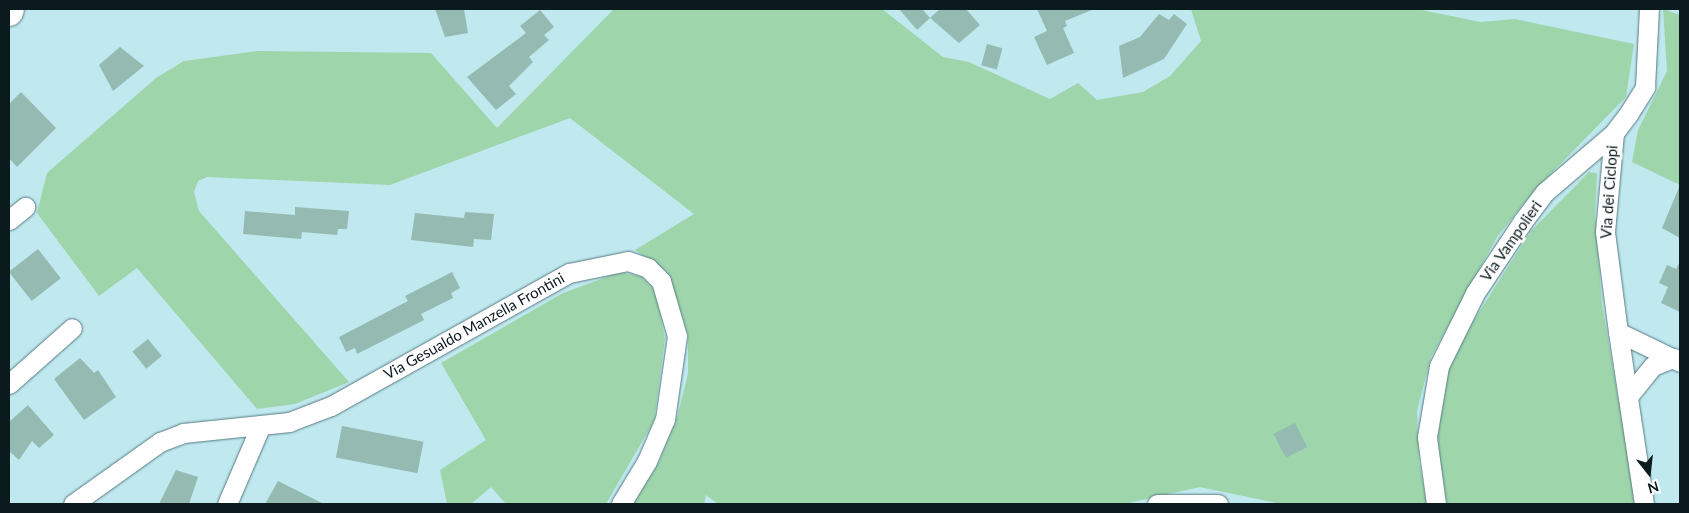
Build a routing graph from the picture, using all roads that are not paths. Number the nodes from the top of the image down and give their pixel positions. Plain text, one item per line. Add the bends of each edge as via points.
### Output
1 (1649, 9) edge
2 (1614, 133) junction
3 (25, 207) dead end
4 (9, 220) edge
5 (72, 328) dead end
6 (1618, 332) junction
7 (1677, 360) edge
8 (9, 384) edge
9 (1630, 394) junction
10 (261, 425) junction
11 (73, 504) edge
12 (227, 504) edge
13 (621, 504) edge
14 (1157, 504) edge
15 (1218, 504) edge
16 (1436, 504) edge
17 (1644, 504) edge

1 - 2 street, Via Vampolieri via 1645,87
2 - 6 street, Via dei Ciclopi via 1605,232
2 - 16 street, Via Vampolieri via 1546,192 1502,250 1454,333 1439,366 1428,412 1428,458
3 - 4 street
5 - 8 street
6 - 7 street
6 - 9 street, Via dei Ciclopi
7 - 9 street via 1652,366
9 - 17 street, Via dei Ciclopi
10 - 11 street, Via Gesualdo Manzella Frontini via 183,433 160,442
10 - 12 street
10 - 13 street, Via Gesualdo Manzella Frontini via 289,422 330,406 568,273 628,261 648,268 661,281 677,336 665,420 647,461
14 - 15 street

